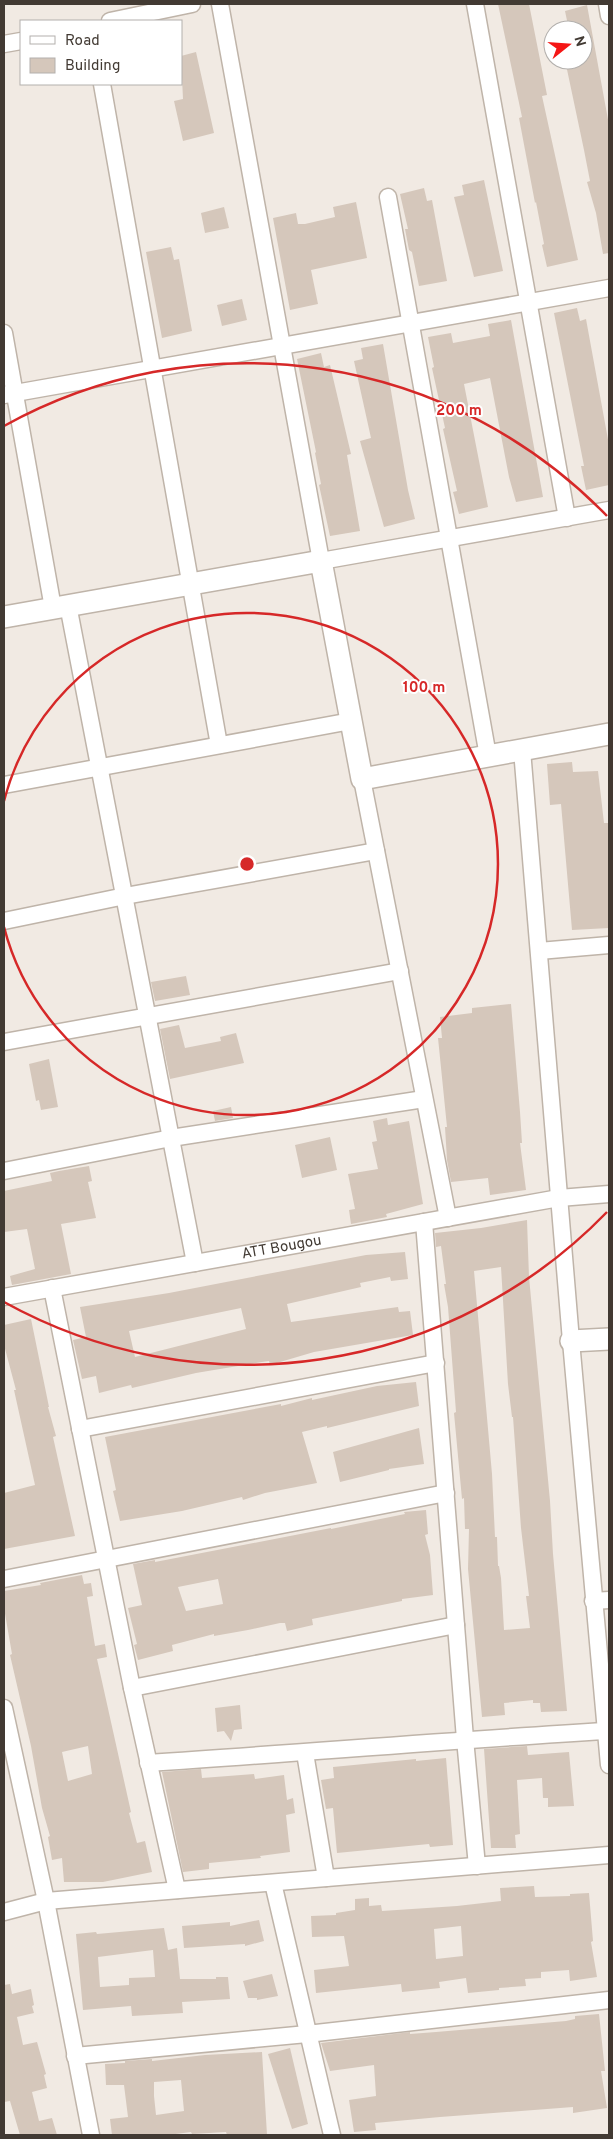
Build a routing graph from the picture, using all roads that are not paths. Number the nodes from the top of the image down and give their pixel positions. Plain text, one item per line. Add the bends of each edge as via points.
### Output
1 (192, 4) edge
2 (220, 4) edge
3 (475, 4) edge
4 (607, 4) edge
5 (609, 16) edge
6 (115, 20) edge
7 (20, 40) edge
8 (4, 44) edge
9 (102, 85) edge
10 (388, 197) dead end
11 (609, 288) edge
12 (528, 302) junction
13 (410, 323) junction
14 (4, 333) edge
15 (282, 346) junction
16 (152, 368) junction
17 (9, 394) edge
18 (609, 510) edge
19 (567, 518) junction
20 (449, 538) junction
21 (321, 561) junction
22 (191, 584) junction
23 (60, 607) junction
24 (4, 617) edge
25 (351, 720) junction
26 (609, 734) edge
27 (220, 745) junction
28 (522, 750) junction
29 (488, 756) junction
30 (100, 767) junction
31 (362, 779) junction
32 (4, 785) edge
33 (376, 851) junction
34 (125, 896) junction
35 (4, 921) edge
36 (609, 946) edge
37 (539, 951) junction
38 (400, 971) junction
39 (148, 1017) junction
40 (4, 1042) edge
41 (424, 1098) junction
42 (171, 1138) junction
43 (4, 1171) edge
44 (609, 1194) edge
45 (559, 1198) junction
46 (448, 1218) junction
47 (424, 1222) junction
48 (195, 1263) junction
49 (52, 1288) junction
50 (4, 1297) edge
51 (609, 1339) edge
52 (571, 1341) junction
53 (436, 1363) junction
54 (80, 1429) junction
55 (446, 1493) junction
56 (106, 1559) junction
57 (4, 1579) edge
58 (601, 1600) edge
59 (456, 1625) junction
60 (132, 1688) junction
61 (4, 1708) edge
62 (606, 1731) junction
63 (464, 1739) junction
64 (305, 1753) junction
65 (148, 1763) junction
66 (609, 1765) edge
67 (609, 1855) edge
68 (477, 1866) junction
69 (326, 1878) junction
70 (273, 1883) junction
71 (177, 1890) junction
72 (46, 1901) junction
73 (4, 1912) edge
74 (609, 2000) edge
75 (307, 2034) junction
76 (75, 2056) junction
77 (91, 2135) edge
78 (332, 2135) edge

1 - 6 street
2 - 15 street
3 - 12 street
4 - 5 street
7 - 8 street
9 - 16 street
10 - 13 street
11 - 12 street
12 - 13 street
12 - 19 street
13 - 15 street
13 - 20 street
14 - 17 street
15 - 16 street
15 - 21 street
16 - 17 street
16 - 22 street
17 - 23 street
18 - 19 street
19 - 20 street
20 - 21 street
20 - 29 street
21 - 22 street
21 - 25 street
22 - 23 street
22 - 27 street
23 - 24 street
23 - 30 street
25 - 27 street
25 - 31 street
26 - 28 street
27 - 30 street
28 - 29 street
28 - 37 street
29 - 31 street
30 - 32 street
30 - 34 street
31 - 33 street
33 - 34 street
33 - 38 street
34 - 35 street
34 - 39 street
36 - 37 street
37 - 45 street
38 - 39 street
38 - 41 street
39 - 40 street
39 - 42 street
41 - 42 street
41 - 46 street
42 - 43 street
42 - 48 street
44 - 45 street, ATT Bougou
45 - 46 street, ATT Bougou
45 - 52 street
46 - 47 street, ATT Bougou
47 - 48 street, ATT Bougou
47 - 53 street
48 - 49 street, ATT Bougou
49 - 50 street, ATT Bougou
49 - 54 street
51 - 52 street
52 - 58 street
53 - 54 street
53 - 55 street
54 - 56 street
55 - 56 street
55 - 59 street
56 - 57 street
56 - 60 street
58 - 62 street
59 - 60 street
59 - 63 street
60 - 65 street
61 - 72 street
62 - 63 street
62 - 66 street
63 - 64 street
63 - 68 street
64 - 65 street
64 - 69 street
65 - 71 street
67 - 68 street
68 - 69 street
69 - 70 street
70 - 71 street
70 - 75 street
71 - 72 street
72 - 73 street
72 - 76 street
74 - 75 street
75 - 76 street
75 - 78 street
76 - 77 street

